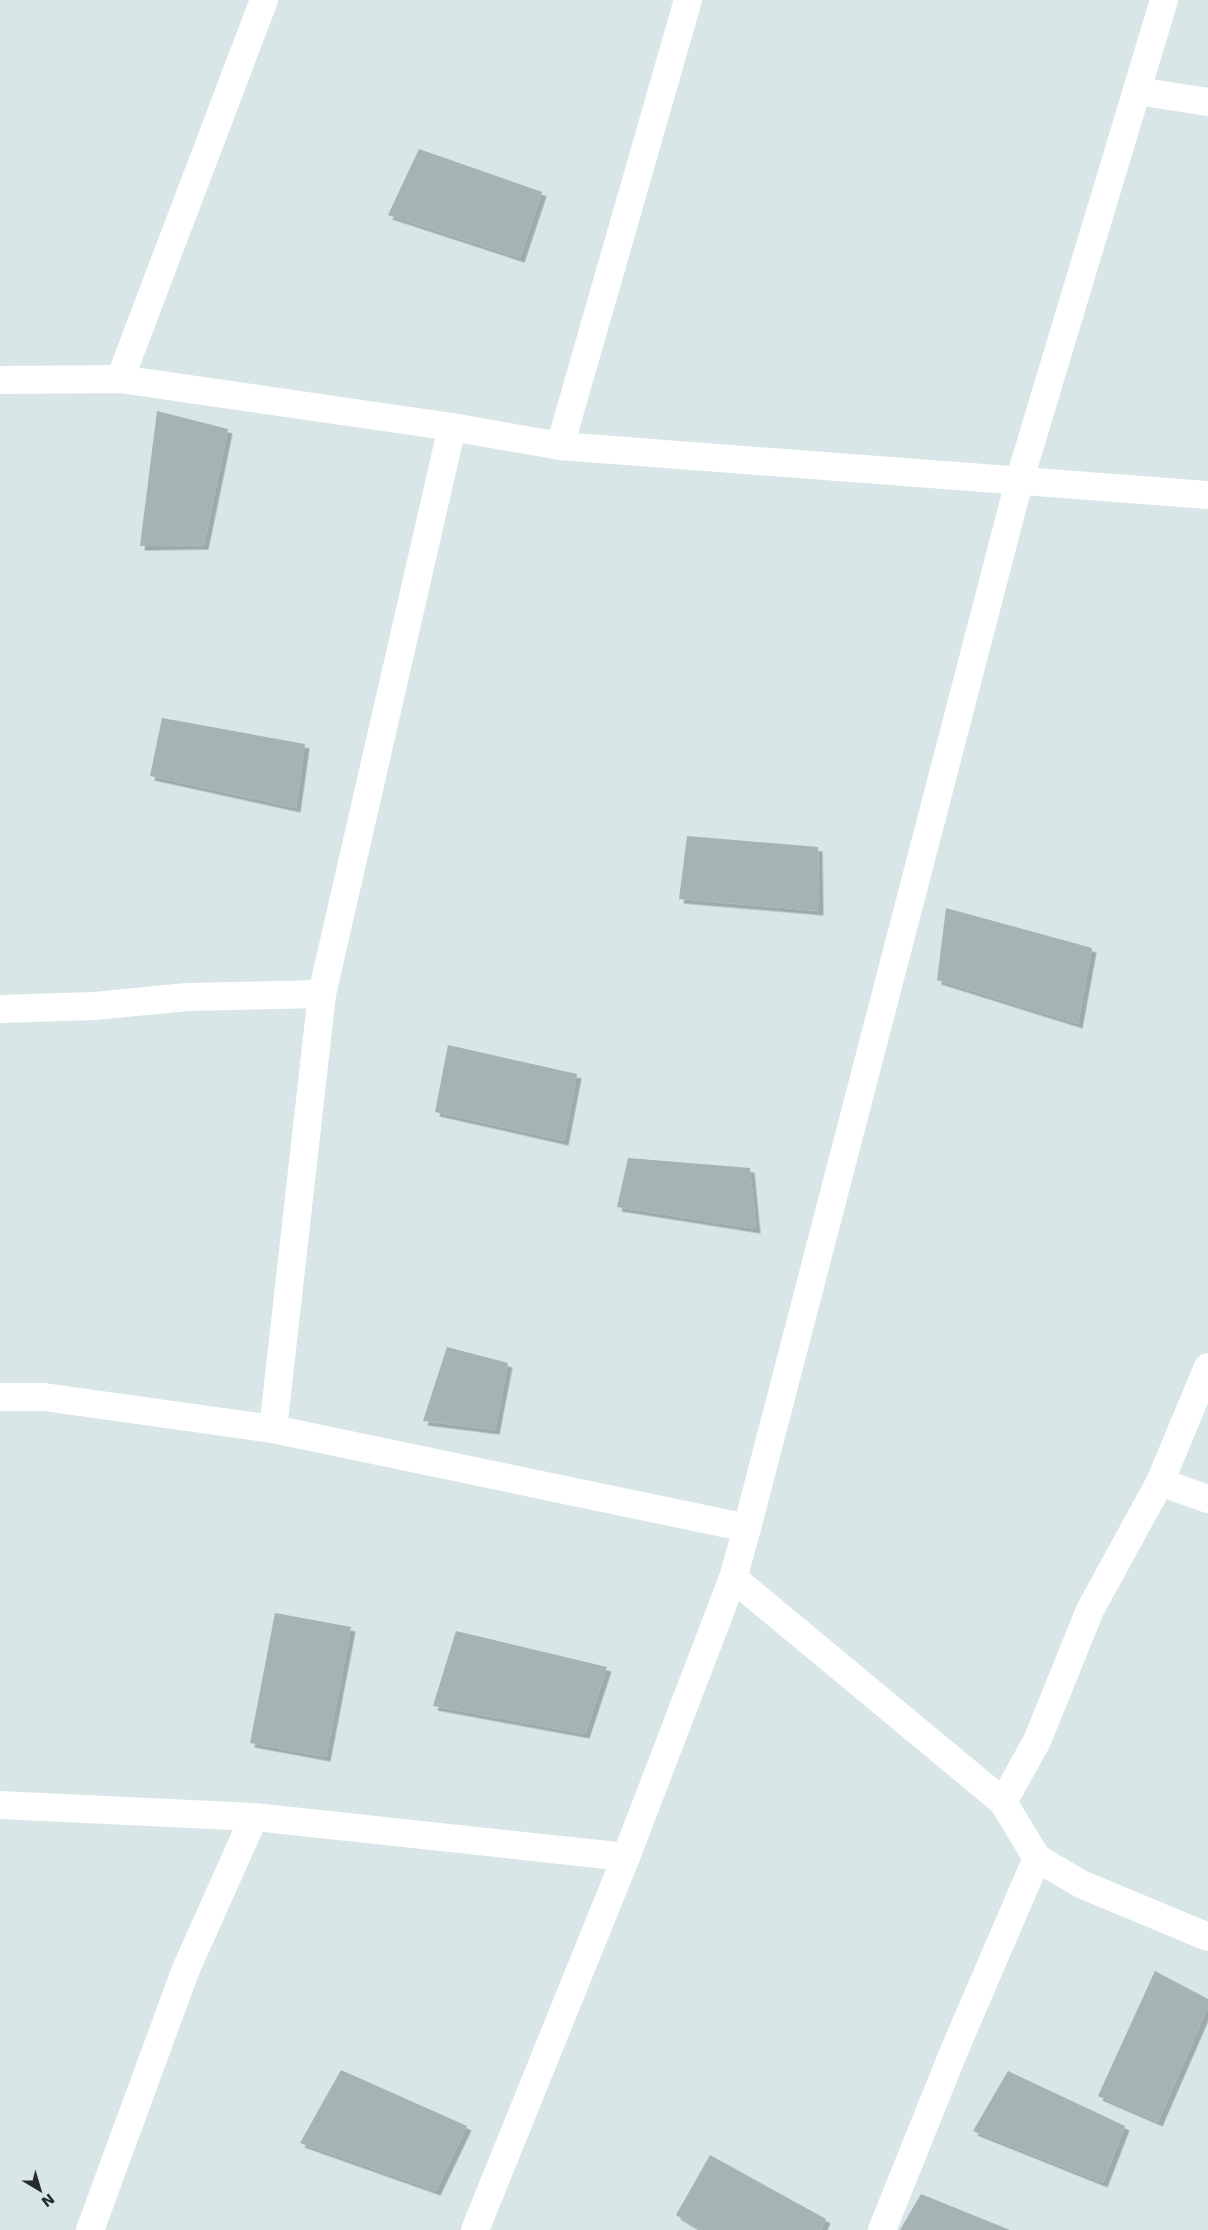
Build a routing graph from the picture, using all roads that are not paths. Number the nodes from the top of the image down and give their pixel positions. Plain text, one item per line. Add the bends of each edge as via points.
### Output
1 (264, 0) edge
2 (688, 0) edge
3 (1164, 0) edge
4 (1137, 92) junction
5 (1208, 102) edge
6 (120, 379) junction
7 (1, 386) edge
8 (452, 427) junction
9 (560, 446) junction
10 (1019, 482) junction
11 (1208, 495) edge
12 (322, 994) junction
13 (0, 1009) edge
14 (1208, 1368) edge
15 (0, 1397) edge
16 (273, 1429) junction
17 (1160, 1482) junction
18 (1208, 1499) edge
19 (747, 1528) junction
20 (733, 1578) junction
21 (1003, 1802) junction
22 (0, 1805) edge
23 (254, 1816) junction
24 (626, 1857) junction
25 (1037, 1858) junction
26 (1208, 1937) edge
27 (90, 2230) edge
28 (475, 2230) edge
29 (882, 2230) edge

1 - 6 street
2 - 9 street
3 - 4 street
4 - 5 street
4 - 10 street
6 - 7 street
6 - 8 street
8 - 9 street
8 - 12 street
9 - 10 street
10 - 11 street
10 - 19 street
12 - 13 street via 187,997 95,1006
12 - 16 street
14 - 17 street
15 - 16 street via 44,1397
16 - 19 street
17 - 18 street
17 - 21 street via 1090,1610 1037,1741
19 - 20 street
20 - 21 street
20 - 24 street
21 - 25 street
22 - 23 street
23 - 24 street
23 - 27 street via 186,1969
24 - 28 street
25 - 26 street via 1081,1884
25 - 29 street

